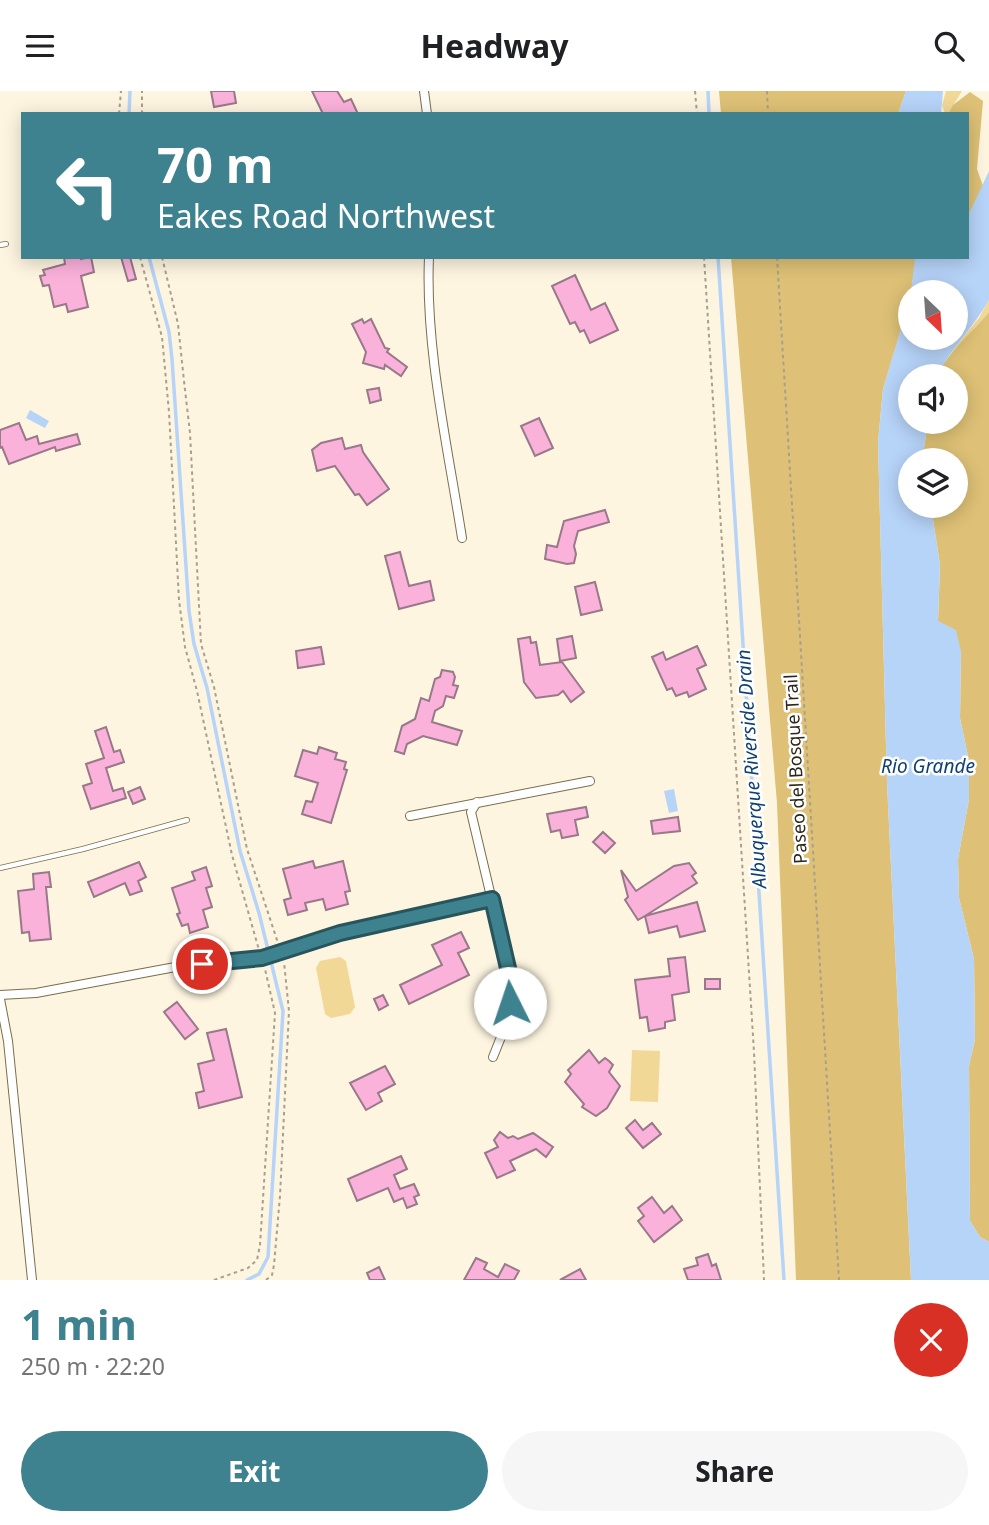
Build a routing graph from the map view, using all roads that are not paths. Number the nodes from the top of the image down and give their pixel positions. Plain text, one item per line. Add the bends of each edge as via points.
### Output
1 (425, 91) edge
2 (427, 112) edge
3 (429, 259) edge
4 (462, 538) dead end
5 (590, 781) dead end
6 (477, 802) junction
7 (410, 816) dead end
8 (187, 820) dead end
9 (0, 868) edge
10 (492, 899) junction
11 (0, 997) edge
12 (4, 1041) edge
13 (493, 1057) dead end
14 (32, 1280) edge

1 - 2 street
3 - 4 street via 428,297
5 - 6 street
6 - 7 street
6 - 10 street via 471,812
8 - 9 lane
10 - 11 street via 340,933 262,958 186,965
10 - 13 street via 511,981 507,1022
11 - 12 street
12 - 14 street

